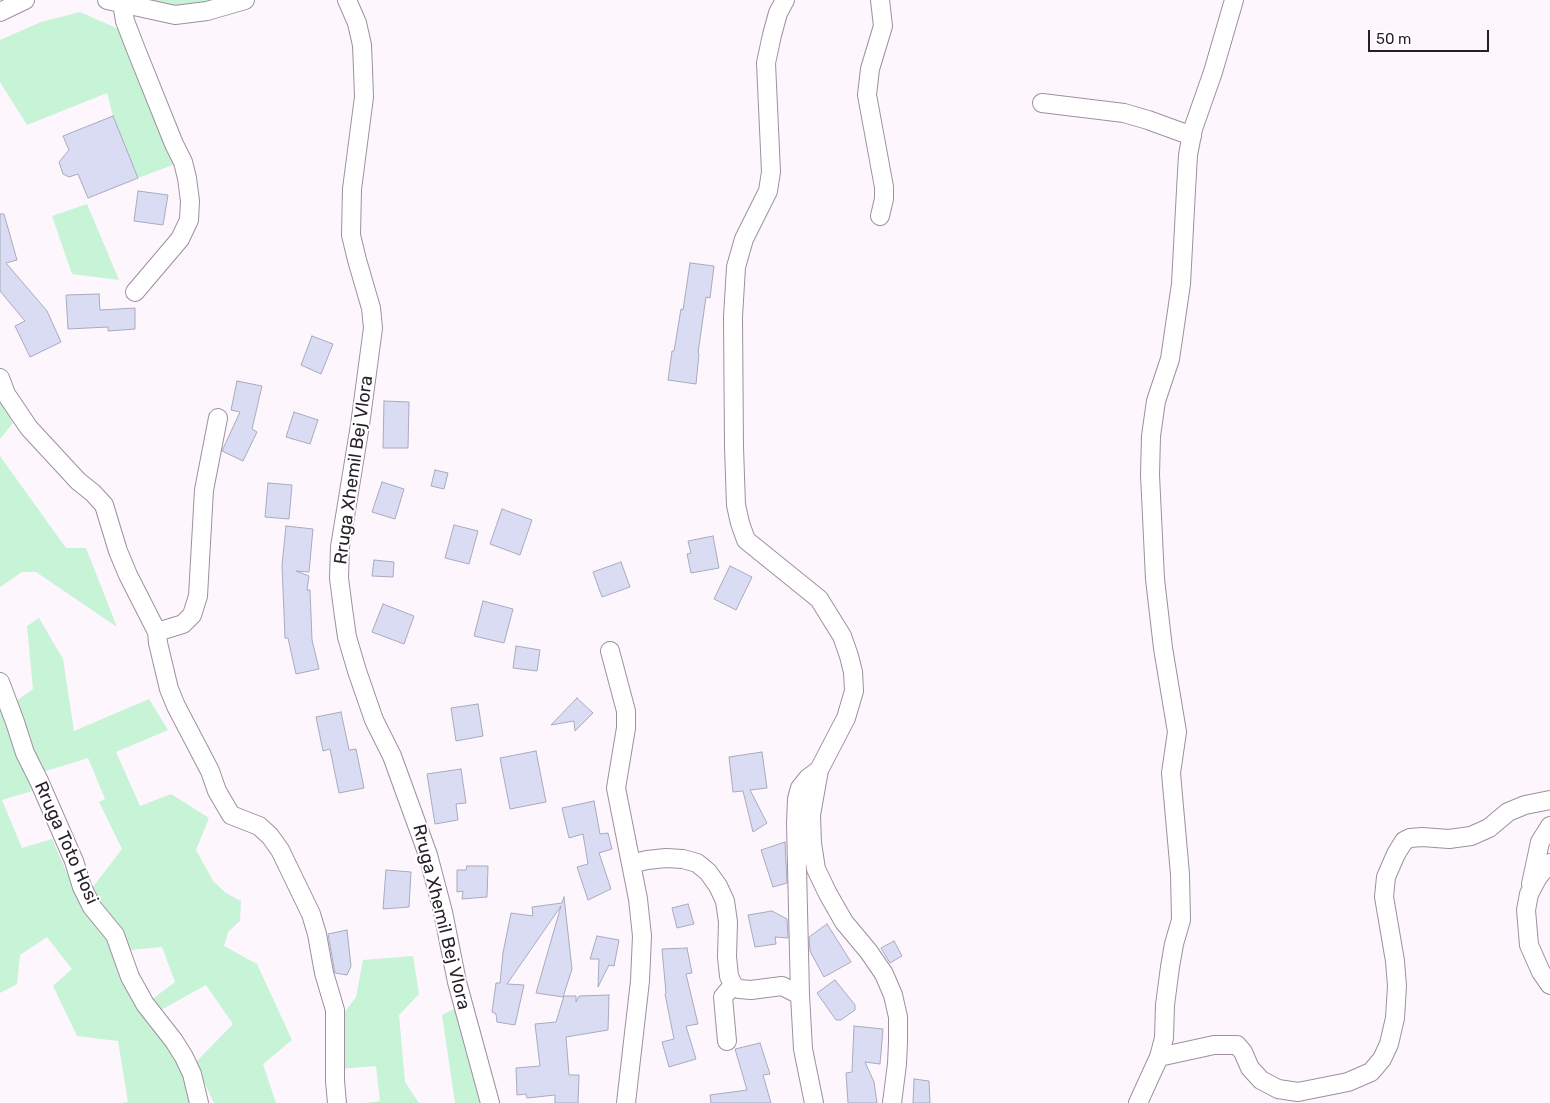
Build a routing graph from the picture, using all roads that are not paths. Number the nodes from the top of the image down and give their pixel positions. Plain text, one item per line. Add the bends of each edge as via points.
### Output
1 (25, 0) edge
2 (245, 0) edge
3 (347, 0) edge
4 (785, 0) edge
5 (880, 0) edge
6 (1234, 0) edge
7 (115, 2) edge
8 (0, 12) edge
9 (1042, 104) dead end
10 (1192, 136) junction
11 (880, 216) dead end
12 (135, 292) dead end
13 (0, 378) edge
14 (218, 418) dead end
15 (157, 632) junction
16 (610, 651) dead end
17 (0, 682) edge
18 (819, 770) junction
19 (1550, 800) edge
20 (1550, 826) edge
21 (1550, 863) edge
22 (632, 864) junction
23 (1529, 894) junction
24 (733, 985) junction
25 (1550, 985) edge
26 (800, 995) junction
27 (727, 1041) dead end
28 (1159, 1057) junction
29 (199, 1103) edge
30 (337, 1103) edge
31 (490, 1103) edge
32 (626, 1103) edge
33 (814, 1103) edge
34 (892, 1103) edge
35 (1138, 1103) edge

1 - 8 street
2 - 7 street via 207,11 175,15
3 - 31 street, Rruga Xhemil Bej Vlora via 357,23 364,69 364,97 352,189 351,235 371,308 373,328 340,547 339,578 357,671 428,855 457,982
4 - 18 street via 776,20 766,63 771,172 768,191 744,239 736,267 733,317 736,504 746,540 819,600 842,636 850,656 854,691 846,718
5 - 11 street via 884,26 870,70 867,95 884,187
6 - 10 street
7 - 12 street via 183,162 190,200 189,220 180,239
9 - 10 street via 1124,113
10 - 28 street via 1186,182 1181,284 1170,359 1156,400 1151,436 1155,579 1177,732 1172,773 1181,906
13 - 15 street via 6,394 29,428 104,505 128,575
14 - 15 street via 204,490 198,596 192,615 183,624
15 - 30 street via 169,689 217,790 231,815 259,826 270,836 311,914 335,1010
16 - 22 street via 626,710 616,788
17 - 29 street, Rruga Toto Hosi via 25,753 74,861 82,887 92,907 114,935 130,977 145,1004 184,1057
18 - 26 street via 800,788 797,799
18 - 34 street via 811,815 816,869 844,922 884,974 898,1017
19 - 28 street via 1508,812 1489,828 1471,836 1449,839 1422,836 1404,841 1386,877 1384,897 1395,961 1395,1018 1389,1044 1371,1072 1348,1082 1298,1092 1278,1088 1262,1080 1250,1068 1237,1045 1214,1045
20 - 23 street via 1540,842
21 - 23 street
22 - 24 street via 666,858 683,859 708,872 725,901 727,957
22 - 32 street via 642,936
23 - 25 street via 1526,910 1529,945
24 - 26 street via 751,990 782,986
24 - 27 street via 723,997
26 - 33 street via 803,1049
28 - 35 street

